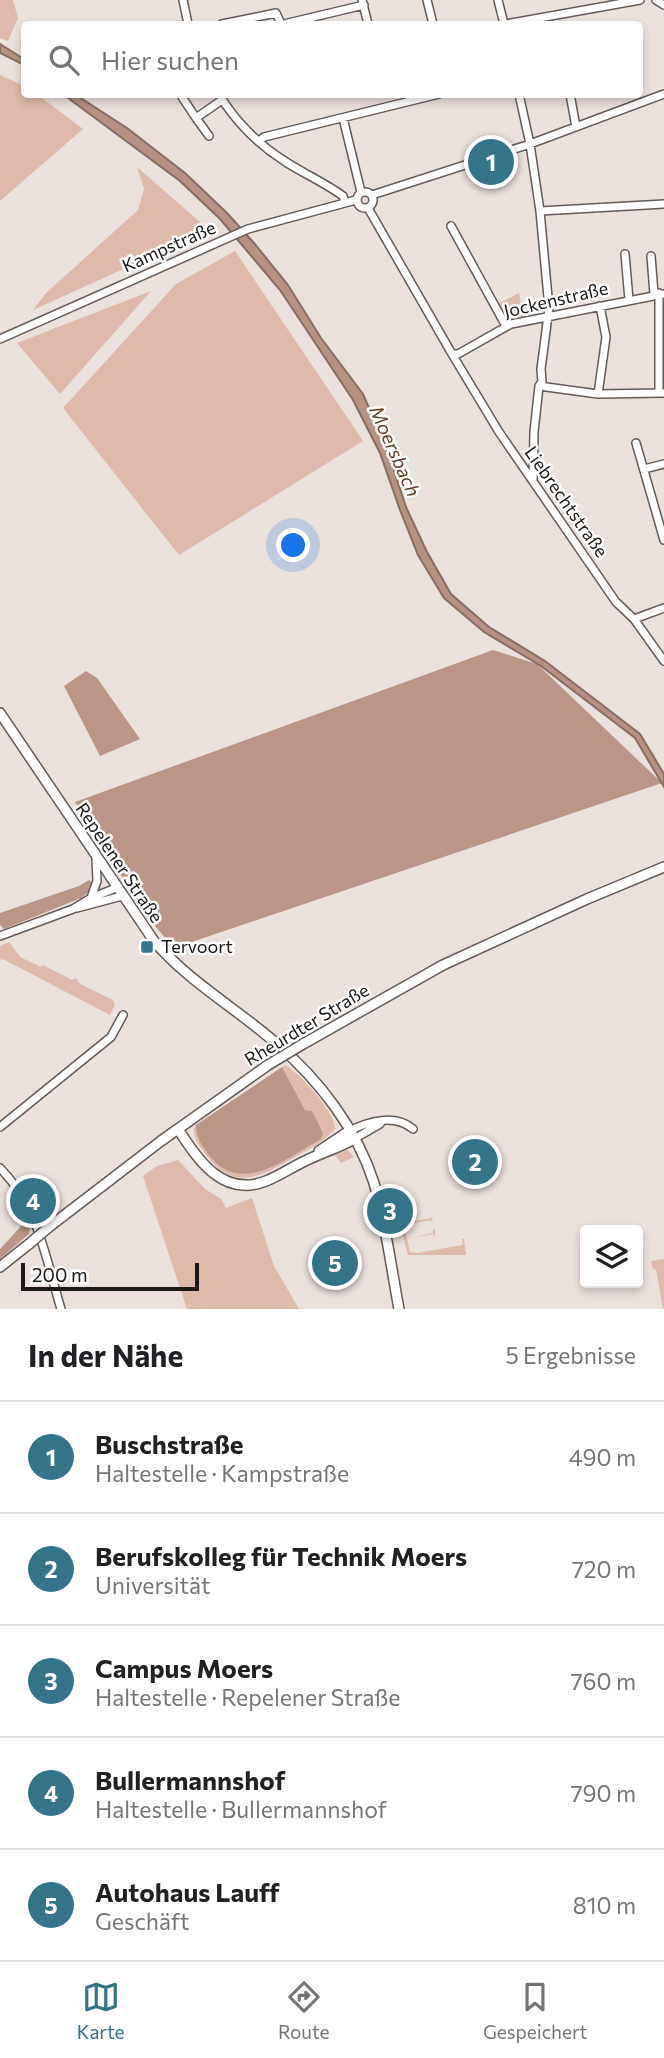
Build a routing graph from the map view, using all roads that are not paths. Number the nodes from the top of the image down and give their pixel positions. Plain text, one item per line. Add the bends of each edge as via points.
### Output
1 (183, 0) edge
2 (427, 0) edge
3 (498, 0) edge
4 (640, 0) edge
5 (656, 0) edge
6 (363, 2) edge
7 (664, 5) edge
8 (187, 21) edge
9 (236, 21) edge
10 (280, 21) edge
11 (293, 21) edge
12 (367, 21) edge
13 (432, 21) edge
14 (504, 21) edge
15 (550, 21) edge
16 (664, 94) edge
17 (183, 98) edge
18 (219, 98) edge
19 (221, 98) edge
20 (409, 98) edge
21 (520, 98) edge
22 (571, 98) edge
23 (196, 118) junction
24 (343, 118) junction
25 (576, 127) junction
26 (209, 136) dead end
27 (259, 141) junction
28 (530, 144) junction
29 (361, 192) junction
30 (372, 195) junction
31 (356, 200) junction
32 (345, 202) junction
33 (664, 204) edge
34 (368, 208) junction
35 (540, 211) junction
36 (451, 226) dead end
37 (625, 254) dead end
38 (651, 256) dead end
39 (659, 294) edge
40 (629, 300) junction
41 (600, 306) junction
42 (548, 315) junction
43 (506, 326) junction
44 (0, 339) edge
45 (454, 354) junction
46 (539, 386) junction
47 (662, 393) edge
48 (597, 394) junction
49 (636, 443) dead end
50 (664, 464) edge
51 (644, 469) junction
52 (533, 481) junction
53 (661, 522) edge
54 (664, 541) edge
55 (664, 608) edge
56 (634, 619) junction
57 (664, 661) edge
58 (0, 713) edge
59 (96, 858) junction
60 (664, 867) edge
61 (119, 892) junction
62 (91, 898) junction
63 (73, 909) junction
64 (0, 936) edge
65 (123, 1015) dead end
66 (0, 1127) edge
67 (178, 1129) junction
68 (413, 1129) dead end
69 (352, 1135) junction
70 (0, 1168) edge
71 (0, 1267) edge
72 (61, 1309) edge
73 (399, 1309) edge

1 - 8 street
2 - 13 street
3 - 14 street
4 - 15 street
5 - 7 street
6 - 11 street
6 - 12 street
9 - 10 street via 276,12
16 - 25 street
17 - 23 street
18 - 23 street
19 - 27 street
20 - 24 street
21 - 28 street
22 - 25 street
23 - 26 street
24 - 27 street
24 - 29 street
25 - 28 street
27 - 32 street via 280,159 343,196
28 - 30 street
28 - 35 street
29 - 30 street
29 - 31 street
30 - 34 street
31 - 32 street, Kampstraße
31 - 34 street
32 - 44 street, Kampstraße via 248,229
33 - 35 street
34 - 45 street, Liebrechtstraße
35 - 42 street
36 - 43 street
37 - 40 street, Jockenstraße
38 - 39 street
39 - 40 street, Jockenstraße
39 - 47 street
40 - 41 street, Jockenstraße
41 - 42 street, Jockenstraße
41 - 48 street via 606,337
42 - 43 street, Jockenstraße
42 - 46 street
43 - 45 street, Jockenstraße
45 - 52 street, Liebrechtstraße
46 - 48 street
46 - 52 street
47 - 48 street
49 - 51 street
50 - 51 street
51 - 53 street
52 - 56 street, Liebrechtstraße via 616,602
53 - 54 street
55 - 56 street
56 - 57 street, Liebrechtstraße
58 - 59 main road, Repelener Straße
59 - 61 main road, Repelener Straße
59 - 62 street via 97,881
60 - 67 main road, Rheurdter Straße, bridge via 443,965 268,1065
61 - 62 street
61 - 63 street via 86,908
61 - 69 main road, Repelener Straße via 174,963 301,1065
62 - 63 street
63 - 64 street
65 - 66 street via 111,1037
67 - 69 main road via 196,1157 215,1175 239,1186 257,1184
67 - 71 main road, Rheurdter Straße, bridge
68 - 69 street via 403,1122 383,1121
69 - 73 main road, Repelener Straße via 373,1181
70 - 72 street via 14,1182 34,1218

